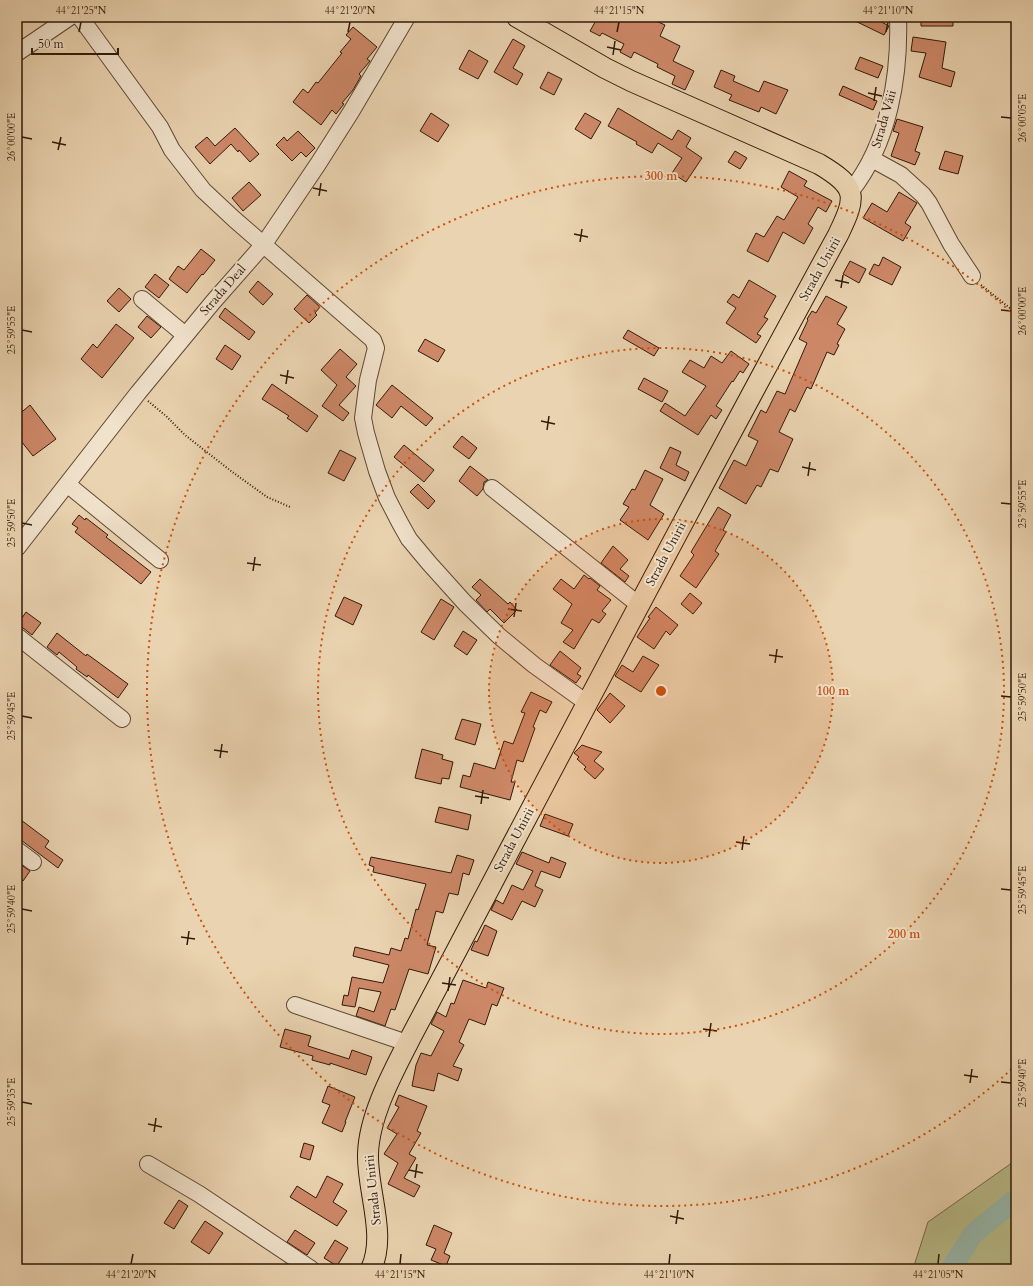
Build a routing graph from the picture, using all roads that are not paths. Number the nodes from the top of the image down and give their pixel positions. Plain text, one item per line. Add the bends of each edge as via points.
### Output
1 (70, 17) edge
2 (80, 17) edge
3 (408, 17) edge
4 (517, 17) edge
5 (898, 17) edge
6 (17, 53) edge
7 (872, 159) junction
8 (851, 191) junction
9 (264, 244) junction
10 (972, 276) road end
11 (142, 299) dead end
12 (185, 336) junction
13 (67, 484) junction
14 (492, 488) dead end
15 (19, 538) edge
16 (160, 560) dead end
17 (639, 604) junction
18 (17, 636) edge
19 (587, 703) junction
20 (122, 719) dead end
21 (17, 850) edge
22 (32, 862) dead end
23 (295, 1005) dead end
24 (408, 1043) junction
25 (148, 1164) dead end
26 (311, 1269) edge
27 (371, 1269) edge

1 - 6 street
2 - 9 street via 160,128 185,168 203,190
3 - 9 street, Strada Deal via 347,119
4 - 8 main road via 631,81 819,164 839,177
5 - 7 street, Strada Văii via 898,54 890,108
7 - 8 street, Strada Văii
7 - 10 street via 901,175 922,194
8 - 17 main road, Strada Unirii via 852,201 838,235
9 - 12 street, Strada Deal
9 - 19 street via 375,343 363,418 387,498 409,538 429,564 499,636
11 - 12 street
12 - 13 street, Strada Deal
13 - 15 street, Strada Deal
13 - 16 street
14 - 17 street
17 - 19 main road, Strada Unirii
18 - 20 street
19 - 24 main road, Strada Unirii
21 - 22 street
23 - 24 street
24 - 27 main road, Strada Unirii via 381,1101 370,1139 368,1164 377,1232
25 - 26 street via 199,1194

